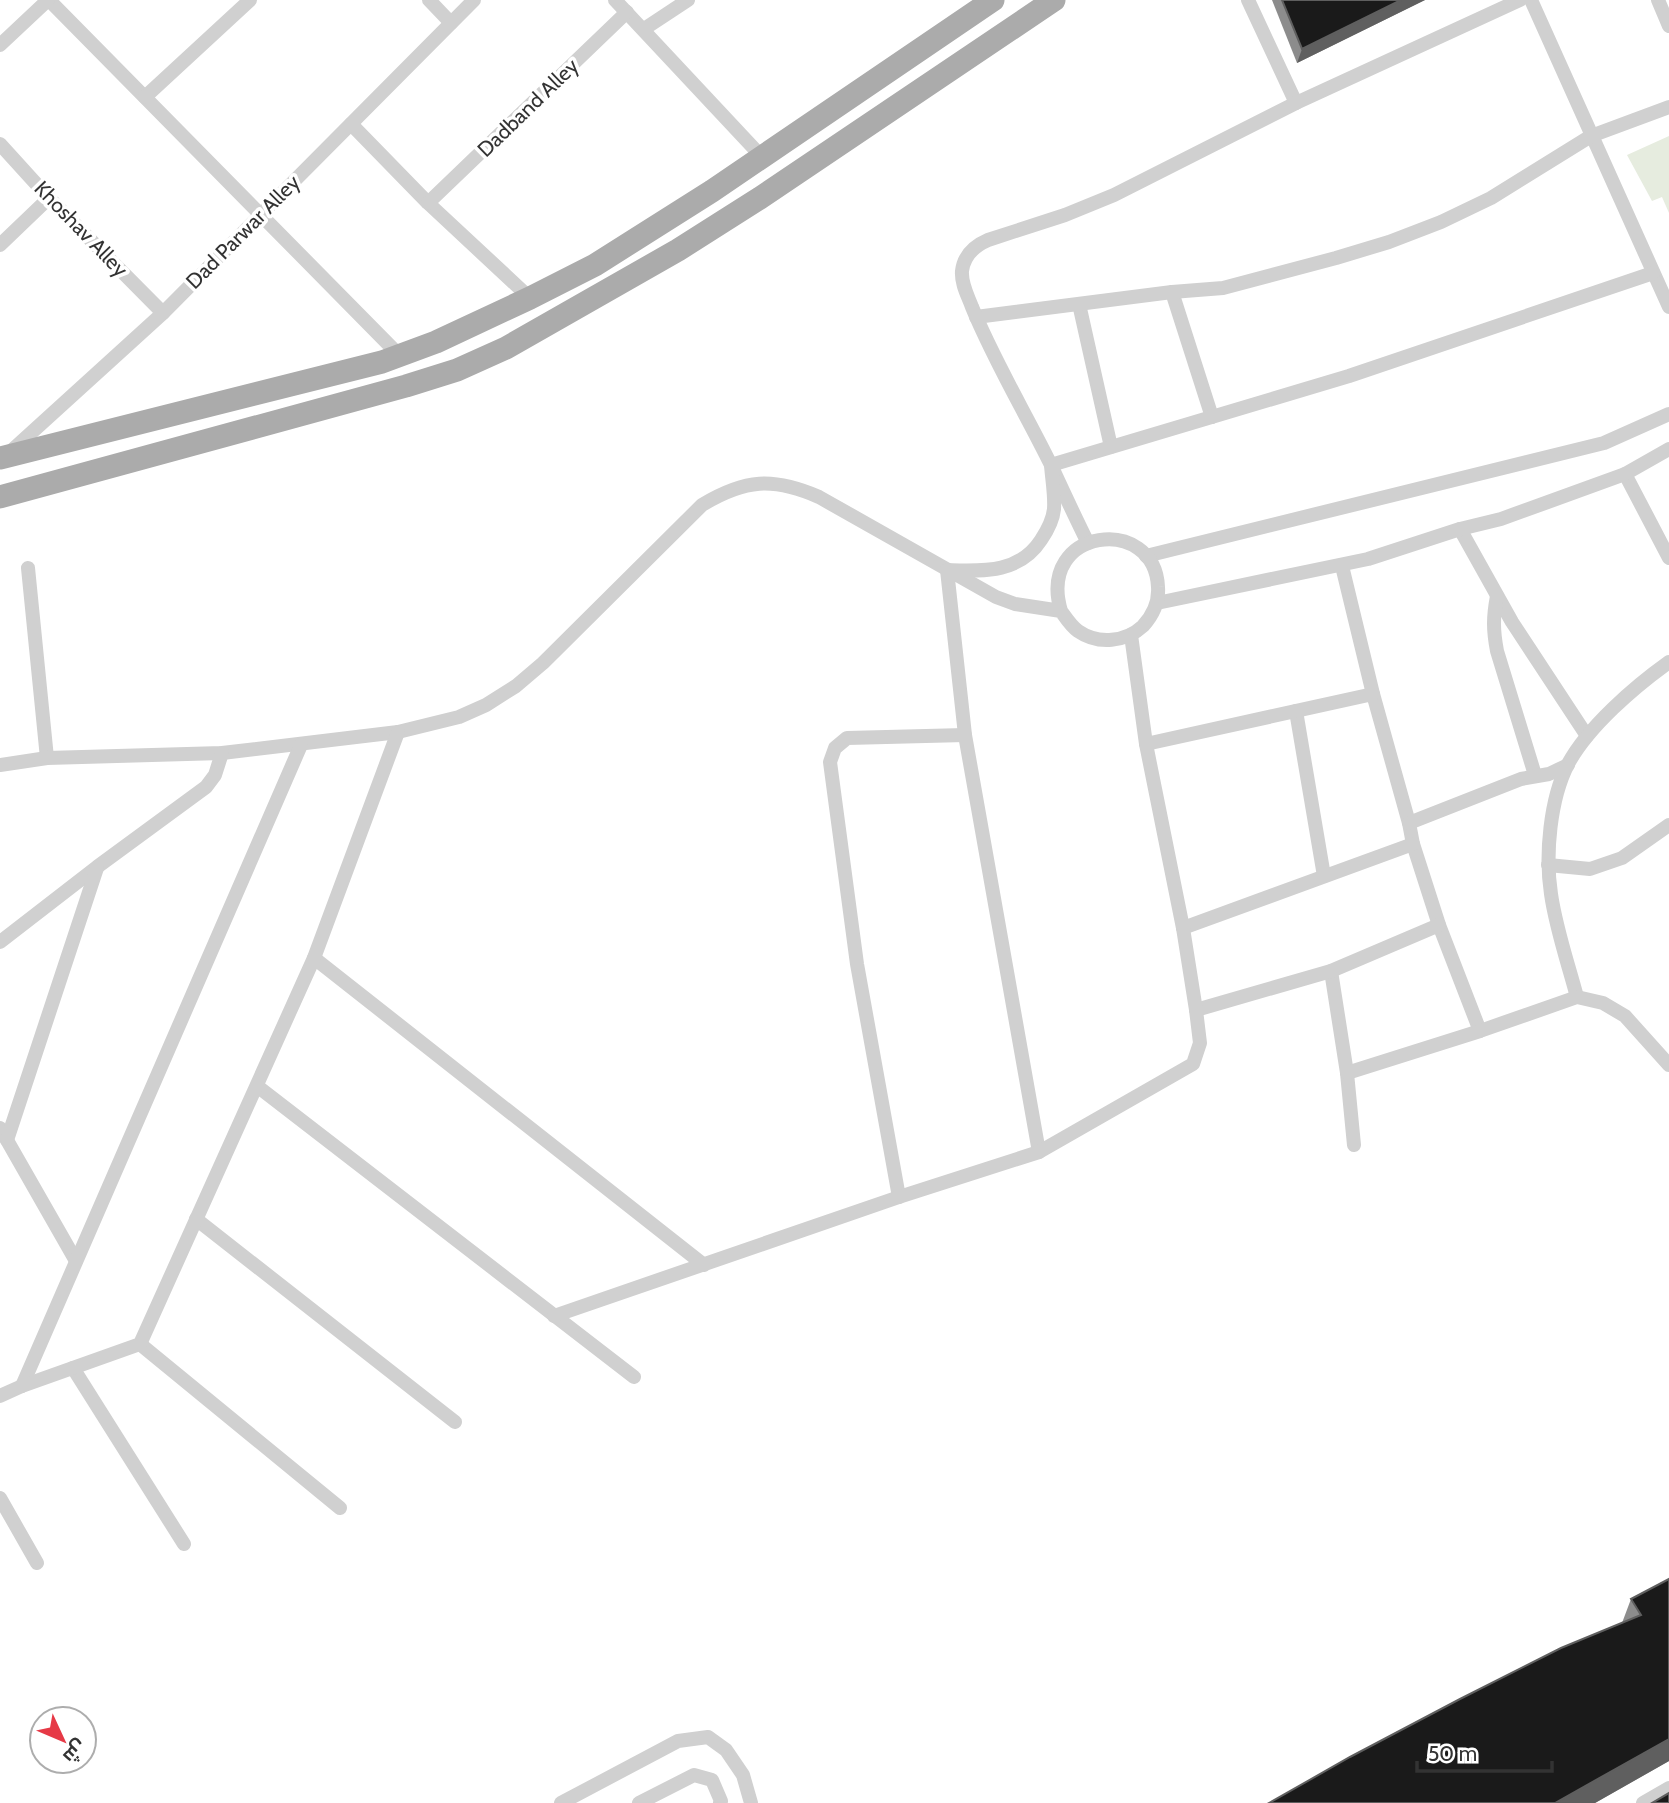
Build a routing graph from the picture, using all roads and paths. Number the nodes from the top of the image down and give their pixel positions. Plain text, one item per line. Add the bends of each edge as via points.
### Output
1 (48, 0) edge
2 (250, 0) edge
3 (429, 0) edge
4 (474, 0) edge
5 (615, 0) edge
6 (688, 0) edge
7 (993, 0) edge
8 (1054, 0) edge
9 (1248, 0) edge
10 (1520, 0) edge
11 (1531, 0) edge
12 (1658, 0) edge
13 (627, 12) junction
14 (452, 23) junction
15 (1669, 26) edge
16 (643, 29) junction
17 (1011, 29) junction
18 (944, 34) junction
19 (0, 45) edge
20 (963, 60) junction
21 (145, 97) junction
22 (1296, 103) junction
23 (1669, 107) edge
24 (351, 124) junction
25 (1591, 136) junction
26 (0, 145) edge
27 (762, 157) junction
28 (49, 198) junction
29 (428, 203) junction
30 (261, 214) junction
31 (0, 245) edge
32 (1653, 273) junction
33 (1172, 292) junction
34 (530, 298) junction
35 (1079, 304) junction
36 (1669, 307) edge
37 (163, 313) junction
38 (976, 317) junction
39 (400, 356) junction
40 (1669, 414) edge
41 (1212, 417) junction
42 (1111, 447) junction
43 (1669, 449) edge
44 (3, 458) edge
45 (1051, 465) junction
46 (1625, 474) junction
47 (0, 497) edge
48 (1460, 529) junction
49 (1088, 543) junction
50 (1146, 556) junction
51 (1669, 558) edge
52 (1342, 566) junction
53 (28, 568) dead end
54 (947, 570) junction
55 (1497, 596) junction
56 (1157, 603) junction
57 (1061, 611) junction
58 (1131, 635) junction
59 (1669, 663) edge
60 (1373, 694) junction
61 (1296, 711) junction
62 (398, 732) junction
63 (965, 735) junction
64 (1587, 736) junction
65 (1146, 744) junction
66 (301, 745) junction
67 (222, 753) junction
68 (47, 758) junction
69 (0, 765) edge
70 (1567, 765) junction
71 (1535, 775) junction
72 (1409, 823) junction
73 (1669, 825) edge
74 (1413, 844) junction
75 (1548, 865) junction
76 (97, 867) junction
77 (1324, 876) junction
78 (1439, 925) junction
79 (1183, 928) junction
80 (0, 942) edge
81 (314, 958) junction
82 (1331, 971) junction
83 (1577, 997) junction
84 (1196, 1010) junction
85 (1480, 1031) junction
86 (1669, 1065) edge
87 (1347, 1073) junction
88 (257, 1086) junction
89 (3, 1134) edge
90 (1354, 1144) dead end
91 (1039, 1152) junction
92 (899, 1197) junction
93 (197, 1220) junction
94 (76, 1261) junction
95 (704, 1265) junction
96 (554, 1316) junction
97 (141, 1344) junction
98 (73, 1368) junction
99 (0, 1377) edge
100 (634, 1377) dead end
101 (10, 1391) edge
102 (455, 1422) dead end
103 (0, 1498) edge
104 (340, 1508) dead end
105 (184, 1544) dead end
106 (37, 1563) dead end
107 (1669, 1788) edge
108 (561, 1803) edge
109 (639, 1803) edge
110 (720, 1803) edge
111 (751, 1803) edge
112 (1643, 1803) edge

1 - 19 street
1 - 21 street
2 - 21 street
3 - 14 street
4 - 14 street, Dad Parwar Alley
5 - 13 street
6 - 16 street
7 - 17 main road
7 - 18 main road
8 - 17 main road
9 - 22 street
10 - 22 street
11 - 25 street
12 - 15 street
13 - 16 street
13 - 29 street, Dadband Alley
14 - 24 street, Dad Parwar Alley
16 - 27 street
17 - 20 main road
18 - 20 main road
18 - 27 main road
20 - 47 main road via 678,250 482,359 406,386
21 - 30 street
22 - 38 street via 1090,206 978,244 962,271
23 - 25 street
24 - 29 street
24 - 30 street, Dad Parwar Alley
25 - 32 street
25 - 33 street via 1491,198 1389,242 1223,288
26 - 28 street, Khoshav Alley
27 - 34 main road via 595,265
28 - 31 street
28 - 37 street, Khoshav Alley
29 - 34 street
30 - 37 street, Dad Parwar Alley
30 - 39 street
32 - 36 street
32 - 41 street via 1349,376
33 - 35 street
33 - 41 street
34 - 39 main road
35 - 38 street
35 - 42 street
37 - 44 street, Dad Parwar Alley
38 - 45 street
39 - 44 main road
40 - 50 street via 1604,443
41 - 42 street
42 - 45 street
43 - 46 street
45 - 49 street
45 - 54 street via 1054,511 1038,545 1007,567
46 - 48 street
46 - 51 street
48 - 52 street
48 - 55 street
49 - 50 street via 1119,540
49 - 57 street via 1076,550 1060,571 1057,598
50 - 56 street via 1158,580
52 - 56 street
52 - 60 street
53 - 68 street
54 - 57 street via 1005,601
54 - 62 street via 796,487 747,485 702,505 516,686 459,717
54 - 63 street
55 - 64 street
55 - 71 street via 1493,615 1497,651
56 - 58 street via 1151,616
57 - 58 street via 1079,632 1091,638
58 - 65 street
59 - 64 street
60 - 61 street
60 - 72 street
61 - 65 street
61 - 77 street
62 - 66 street
62 - 81 street
63 - 91 street
63 - 92 street via 848,738 835,748 830,762 857,964
64 - 70 street
65 - 79 street
66 - 67 street
66 - 94 street
67 - 68 street
67 - 76 street via 206,787
68 - 69 street
70 - 71 street
70 - 75 street via 1556,797
71 - 72 street
72 - 74 street
73 - 75 street via 1622,858 1590,869
74 - 77 street
74 - 78 street
75 - 83 street via 1550,894
76 - 80 street
76 - 89 street
77 - 79 street
78 - 82 street
78 - 85 street
79 - 84 street
81 - 88 street
81 - 95 street
82 - 84 street
82 - 87 street
83 - 85 street
83 - 86 street via 1602,1003 1625,1016
84 - 91 street via 1200,1043 1193,1064
85 - 87 street
87 - 90 street
88 - 93 street
88 - 96 street
89 - 94 street
91 - 92 street
92 - 95 street
93 - 97 street
93 - 102 street
94 - 101 street
95 - 96 street
96 - 100 street
97 - 98 street
97 - 104 street
98 - 101 street
98 - 105 street
99 - 101 street
103 - 106 street
107 - 112 street
108 - 111 street via 678,1741 708,1737 732,1758 743,1775
109 - 110 street via 694,1775 712,1780

